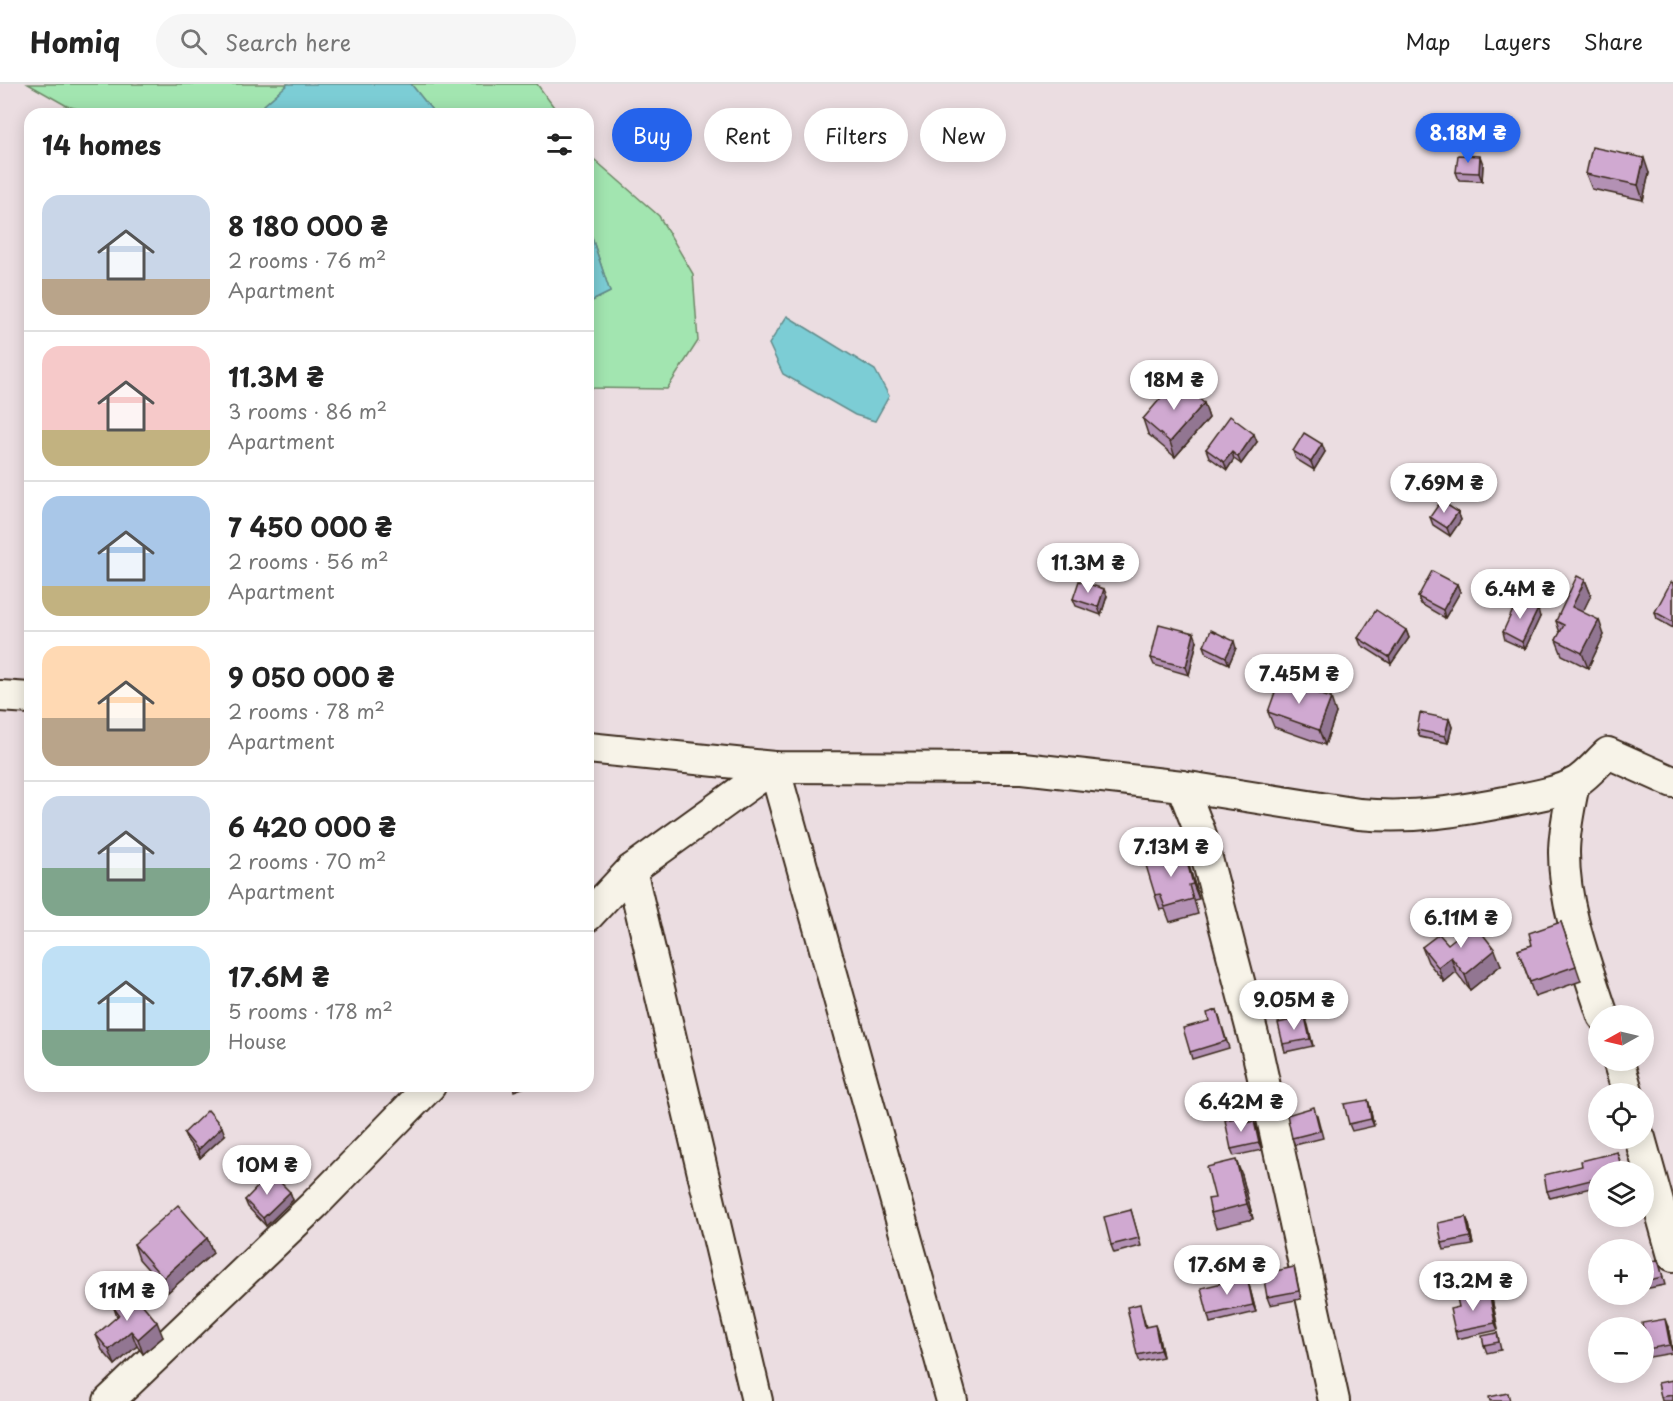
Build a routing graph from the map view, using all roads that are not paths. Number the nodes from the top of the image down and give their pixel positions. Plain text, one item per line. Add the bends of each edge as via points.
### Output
1 (0, 696) edge
2 (24, 698) edge
3 (594, 749) edge
4 (774, 767) junction
5 (1673, 782) edge
6 (1574, 783) junction
7 (1182, 786) junction
8 (631, 870) junction
9 (594, 910) edge
10 (1599, 1005) edge
11 (424, 1092) edge
12 (1643, 1149) edge
13 (1673, 1256) edge
14 (109, 1401) edge
15 (757, 1401) edge
16 (952, 1401) edge
17 (1334, 1401) edge

1 - 2 street
3 - 4 street
4 - 7 street via 1023,768
4 - 8 street
4 - 16 street
5 - 6 street via 1608,753
6 - 7 street via 1464,810 1387,816
6 - 10 street via 1567,819 1565,875 1568,900
7 - 17 street via 1200,832 1257,1050
8 - 9 street
8 - 15 street
11 - 14 street via 314,1205
12 - 13 street

